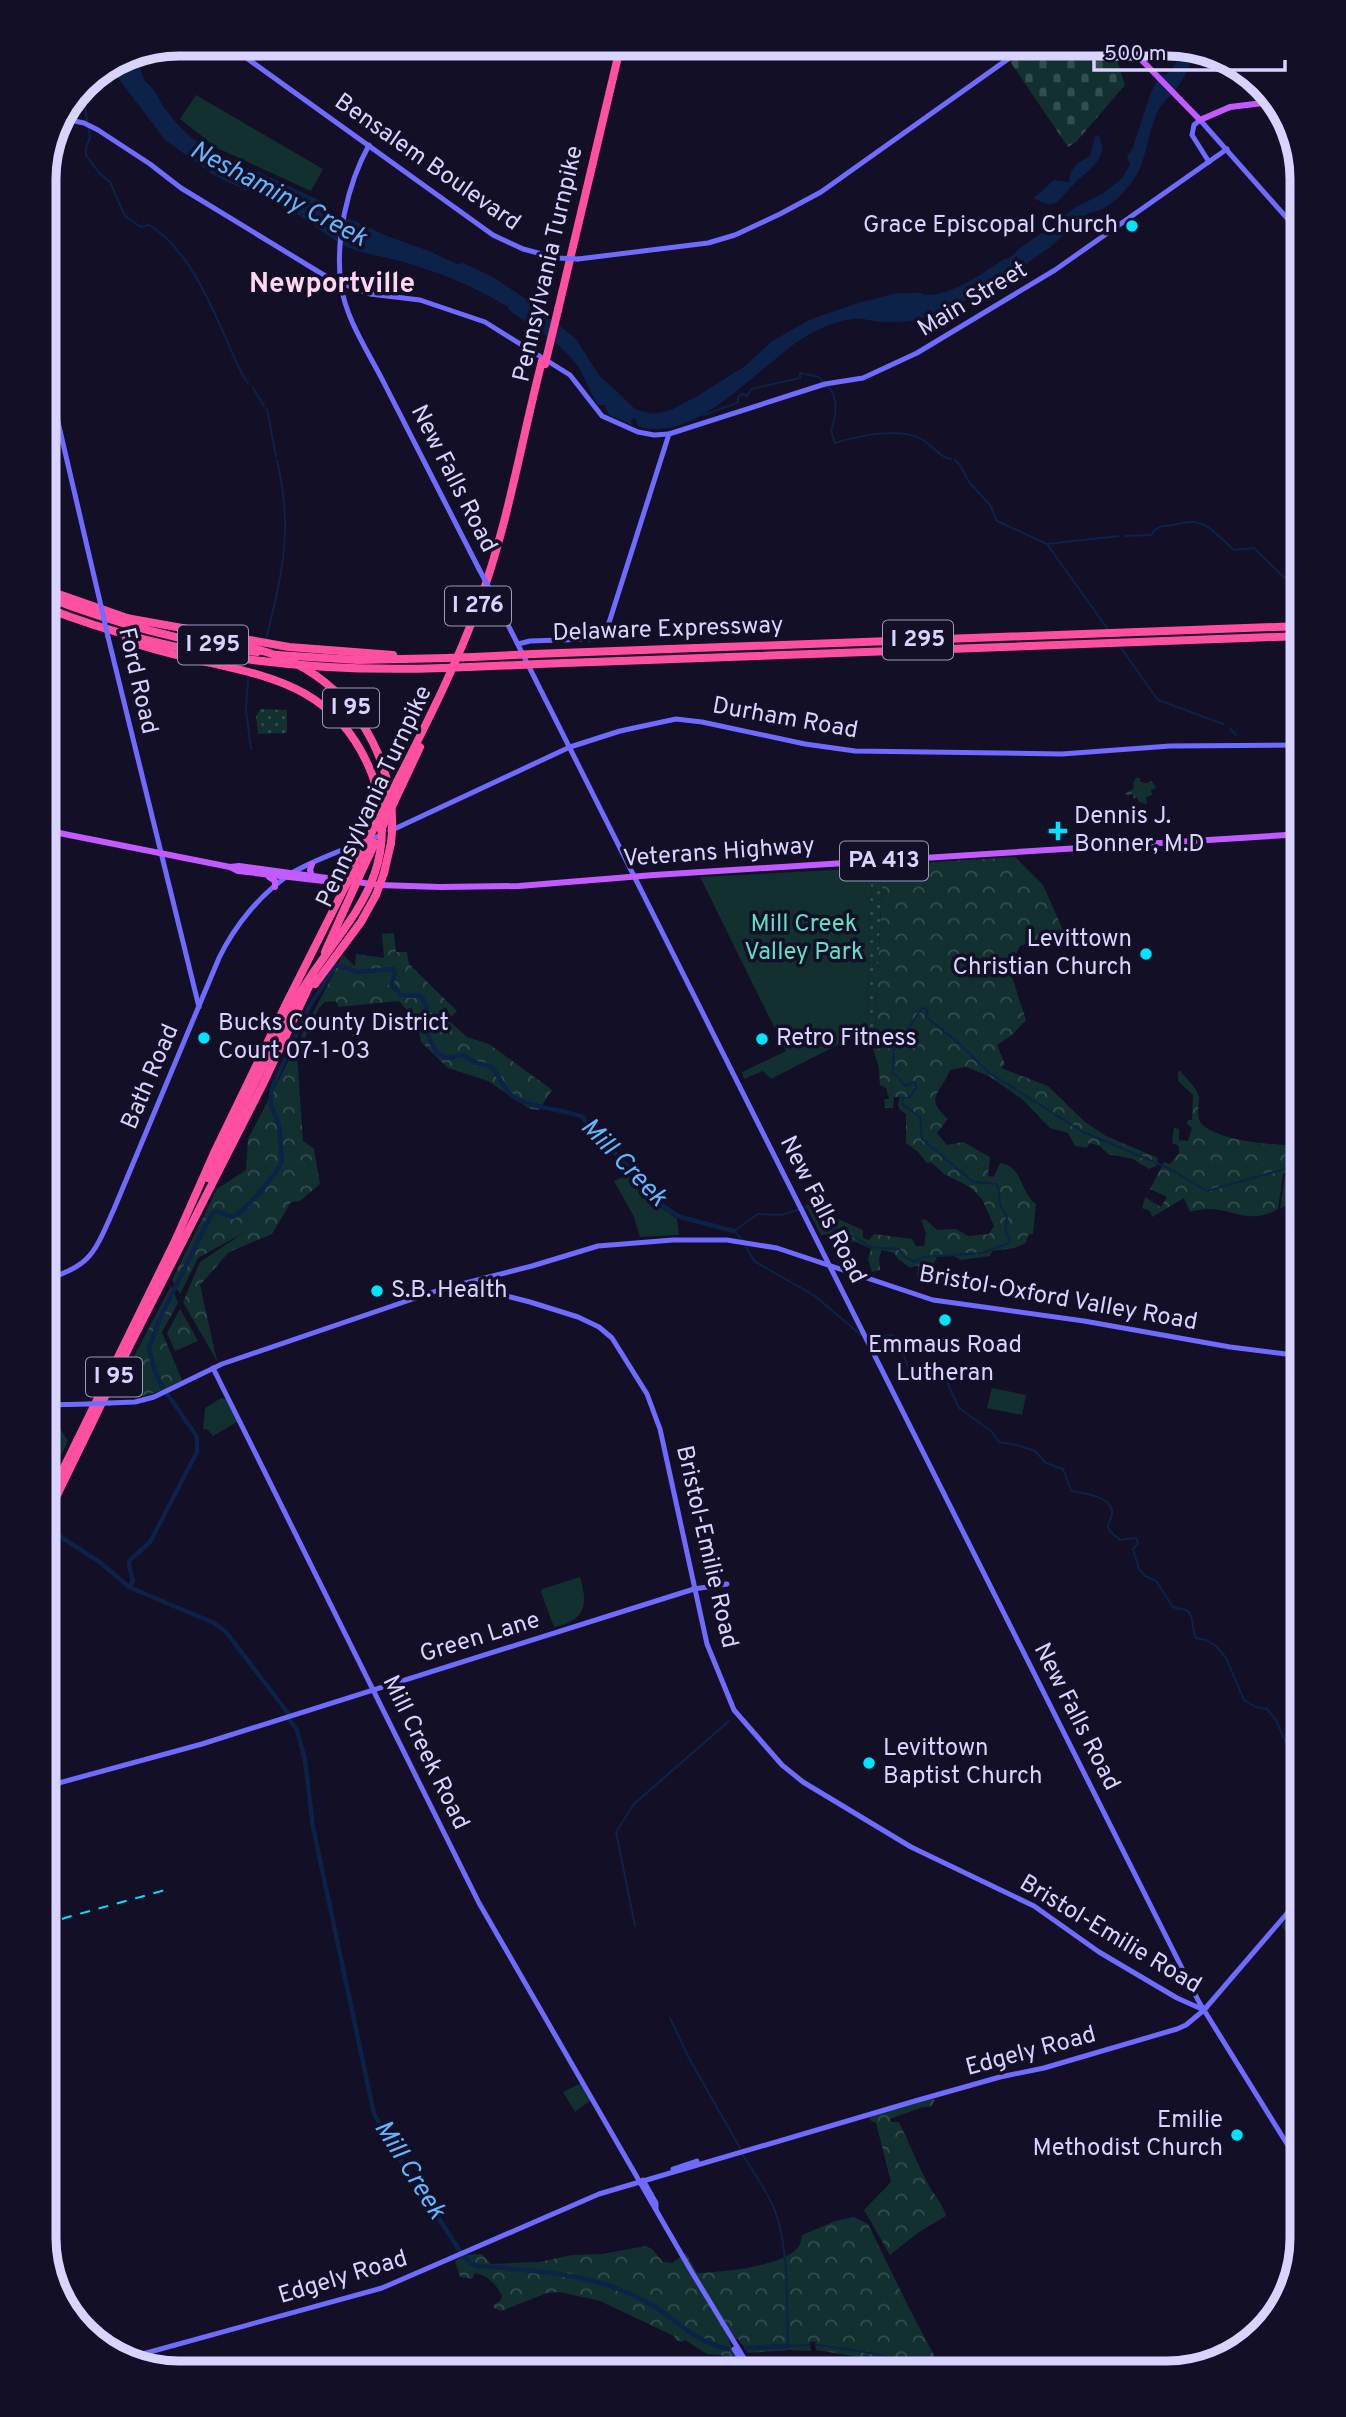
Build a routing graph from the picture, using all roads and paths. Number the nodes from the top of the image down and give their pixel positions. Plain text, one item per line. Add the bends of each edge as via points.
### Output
1 (244, 56) edge
2 (616, 56) edge
3 (1012, 56) edge
4 (1138, 56) edge
5 (1263, 103) edge
6 (1193, 112) junction
7 (1209, 115) junction
8 (72, 120) edge
9 (1200, 120) junction
10 (369, 145) junction
11 (1227, 149) junction
12 (1209, 162) junction
13 (1290, 221) edge
14 (341, 268) junction
15 (327, 277) junction
16 (341, 285) junction
17 (354, 289) junction
18 (345, 299) junction
19 (543, 363) junction
20 (56, 413) edge
21 (669, 434) junction
22 (56, 593) edge
23 (56, 600) edge
24 (56, 612) edge
25 (72, 618) junction
26 (126, 618) junction
27 (1290, 626) edge
28 (1290, 636) edge
29 (518, 644) junction
30 (444, 658) junction
31 (1290, 746) edge
32 (570, 747) junction
33 (56, 832) edge
34 (1290, 835) edge
35 (373, 838) junction
36 (160, 854) junction
37 (312, 864) junction
38 (230, 867) junction
39 (264, 875) junction
40 (289, 876) junction
41 (312, 876) junction
42 (635, 877) junction
43 (351, 882) junction
44 (275, 887) junction
45 (199, 1008) junction
46 (300, 1008) junction
47 (175, 1241) junction
48 (823, 1250) junction
49 (815, 1260) junction
50 (831, 1266) junction
51 (846, 1271) junction
52 (56, 1276) edge
53 (840, 1283) junction
54 (460, 1284) junction
55 (1290, 1354) edge
56 (213, 1368) junction
57 (56, 1405) edge
58 (56, 1483) edge
59 (56, 1490) edge
60 (727, 1584) dead end
61 (694, 1589) junction
62 (374, 1690) junction
63 (56, 1784) edge
64 (1290, 1910) edge
65 (1196, 1996) junction
66 (1188, 2003) junction
67 (1204, 2010) junction
68 (1290, 2149) edge
69 (641, 2180) junction
70 (729, 2336) junction
71 (141, 2354) edge
72 (742, 2361) edge
73 (745, 2361) edge

1 - 10 main road, Bensalem Boulevard
2 - 19 highway, Pennsylvania Turnpike / I 276, bridge
3 - 10 main road, Bensalem Boulevard, bridge via 821,192 735,235 708,243 578,259 527,251 497,237
4 - 6 main road
5 - 7 main road
6 - 7 main road
6 - 9 main road
7 - 9 main road
8 - 15 main road via 98,130 181,188
9 - 11 main road
9 - 12 main road via 1192,131
10 - 14 main road, New Falls Road via 347,205
11 - 12 main road, Main Street
11 - 13 main road
12 - 21 main road, Main Street via 1055,271 928,348 863,378 825,384
14 - 15 main road
14 - 16 main road, New Falls Road
15 - 16 main road
16 - 17 main road
16 - 18 main road, New Falls Road
17 - 18 main road
17 - 21 main road via 420,300 485,322 570,375 601,416 638,432
18 - 29 main road, New Falls Road, bridge
19 - 35 highway, Pennsylvania Turnpike / I 276 via 480,603
19 - 35 highway, Pennsylvania Turnpike / I 276, bridge via 500,551 483,604 381,830
20 - 36 main road, Ford Road, bridge
21 - 29 main road via 607,629 591,639
22 - 26 highway, I 95
23 - 30 highway, Delaware Expressway / I 295 via 124,624 233,649 330,659
24 - 25 highway, Delaware Expressway / I 95
25 - 28 highway, Delaware Expressway / I 295, bridge via 169,646 260,662 344,669
25 - 47 highway, I 95, bridge via 148,648 261,674 294,687 318,701 343,725 363,753 379,797 380,852 359,910 309,977
26 - 30 highway via 300,649
26 - 46 highway, I 95, bridge via 262,650 303,668 350,707 370,736 385,773 392,809 384,873 376,895
27 - 30 highway, Delaware Expressway / I 295, bridge
29 - 32 main road, New Falls Road
31 - 32 main road, Durham Road via 1170,746 1068,754 855,751 680,719
32 - 37 main road, Durham Road
32 - 42 main road, New Falls Road
33 - 36 main road, Veterans Highway / PA 413
34 - 42 main road, Veterans Highway / PA 413
35 - 43 highway, Pennsylvania Turnpike / I 276
35 - 43 highway, Pennsylvania Turnpike / I 276, bridge
36 - 38 main road, Veterans Highway / PA 413
36 - 45 main road, Ford Road
37 - 40 main road, Durham Road
37 - 41 main road
38 - 39 main road, Veterans Highway / PA 413
38 - 40 main road, Veterans Highway / PA 413
39 - 40 main road, Veterans Highway / PA 413
39 - 44 main road via 275,880
40 - 41 main road, Veterans Highway / PA 413
40 - 43 main road, Veterans Highway / PA 413
40 - 44 main road, Bath Road
41 - 43 main road, Veterans Highway / PA 413
42 - 43 main road, Veterans Highway / PA 413 via 491,887
42 - 48 main road, New Falls Road
43 - 46 highway, Pennsylvania Turnpike / I 276
43 - 47 highway, Pennsylvania Turnpike / I 276 via 226,1128
44 - 45 main road, Bath Road via 231,936
45 - 52 main road, Bath Road via 93,1252 76,1268
46 - 59 highway, Pennsylvania Turnpike / I 95
47 - 58 highway, Pennsylvania Turnpike / I 95
48 - 49 main road
48 - 50 main road, New Falls Road
49 - 50 main road, Bristol-Oxford Valley Road
49 - 54 main road, Bristol-Oxford Valley Road via 752,1243 696,1239 597,1246
50 - 51 main road, Bristol-Oxford Valley Road
50 - 53 main road, New Falls Road
51 - 53 main road
51 - 55 main road, Bristol-Oxford Valley Road via 944,1302
53 - 65 main road, New Falls Road
54 - 56 main road, Bristol-Oxford Valley Road
54 - 61 main road, Bristol-Emilie Road via 578,1317 611,1336 647,1394 659,1424
56 - 57 main road, Bristol-Oxford Valley Road, bridge via 140,1401
56 - 62 main road, Mill Creek Road
60 - 61 main road, Green Lane
61 - 62 main road, Green Lane
61 - 66 main road, Bristol-Emilie Road via 704,1638 734,1710 789,1772 922,1853 1034,1906 1100,1952
62 - 63 main road, Green Lane
62 - 69 main road, Mill Creek Road via 479,1903
64 - 67 main road, Edgely Road
65 - 66 main road
65 - 67 main road, New Falls Road
66 - 67 main road, Bristol-Emilie Road
67 - 68 main road, New Falls Road
67 - 69 main road, Edgely Road via 1186,2025 1150,2038
69 - 70 main road, Mill Creek Road
69 - 71 main road, Edgely Road via 382,2288
70 - 72 main road
70 - 73 main road

